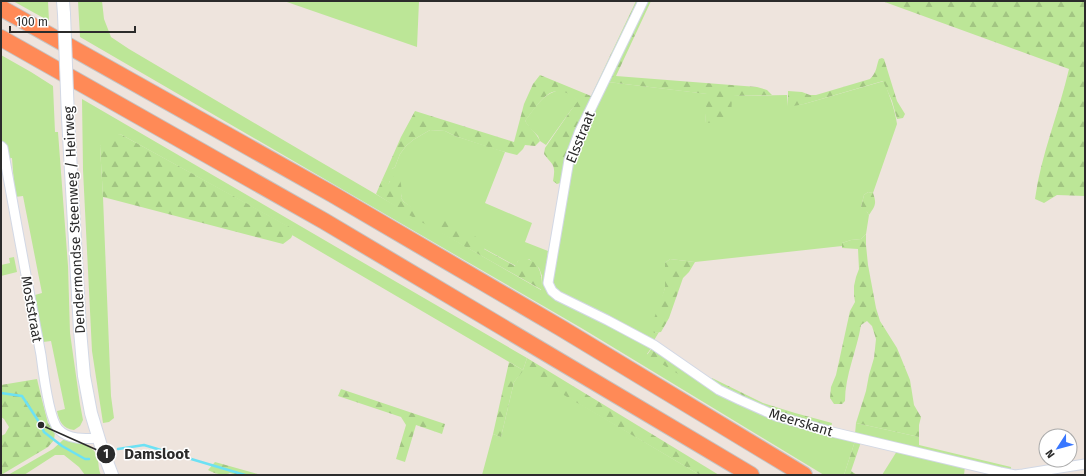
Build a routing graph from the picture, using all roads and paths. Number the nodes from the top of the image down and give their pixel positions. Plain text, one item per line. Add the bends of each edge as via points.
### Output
1 (63, 1) edge
2 (643, 1) edge
3 (1, 8) edge
4 (1, 38) edge
5 (1, 146) edge
6 (548, 283) joint
7 (98, 438) junction
8 (1085, 464) edge
9 (112, 475) edge
10 (751, 475) edge
11 (804, 475) edge

1 - 7 main road, Dendermondse Steenweg / Heirweg, bridge via 84,376
2 - 6 street, Elsstraat via 569,160
3 - 11 highway via 332,194 568,332
4 - 10 highway via 324,221
5 - 7 street, Moststraat via 54,422 59,430 69,436 82,439
6 - 8 street, Meerskant via 558,296 654,345 719,390 776,416 832,432 1015,475
7 - 9 main road, Dendermondse Steenweg / Heirweg

